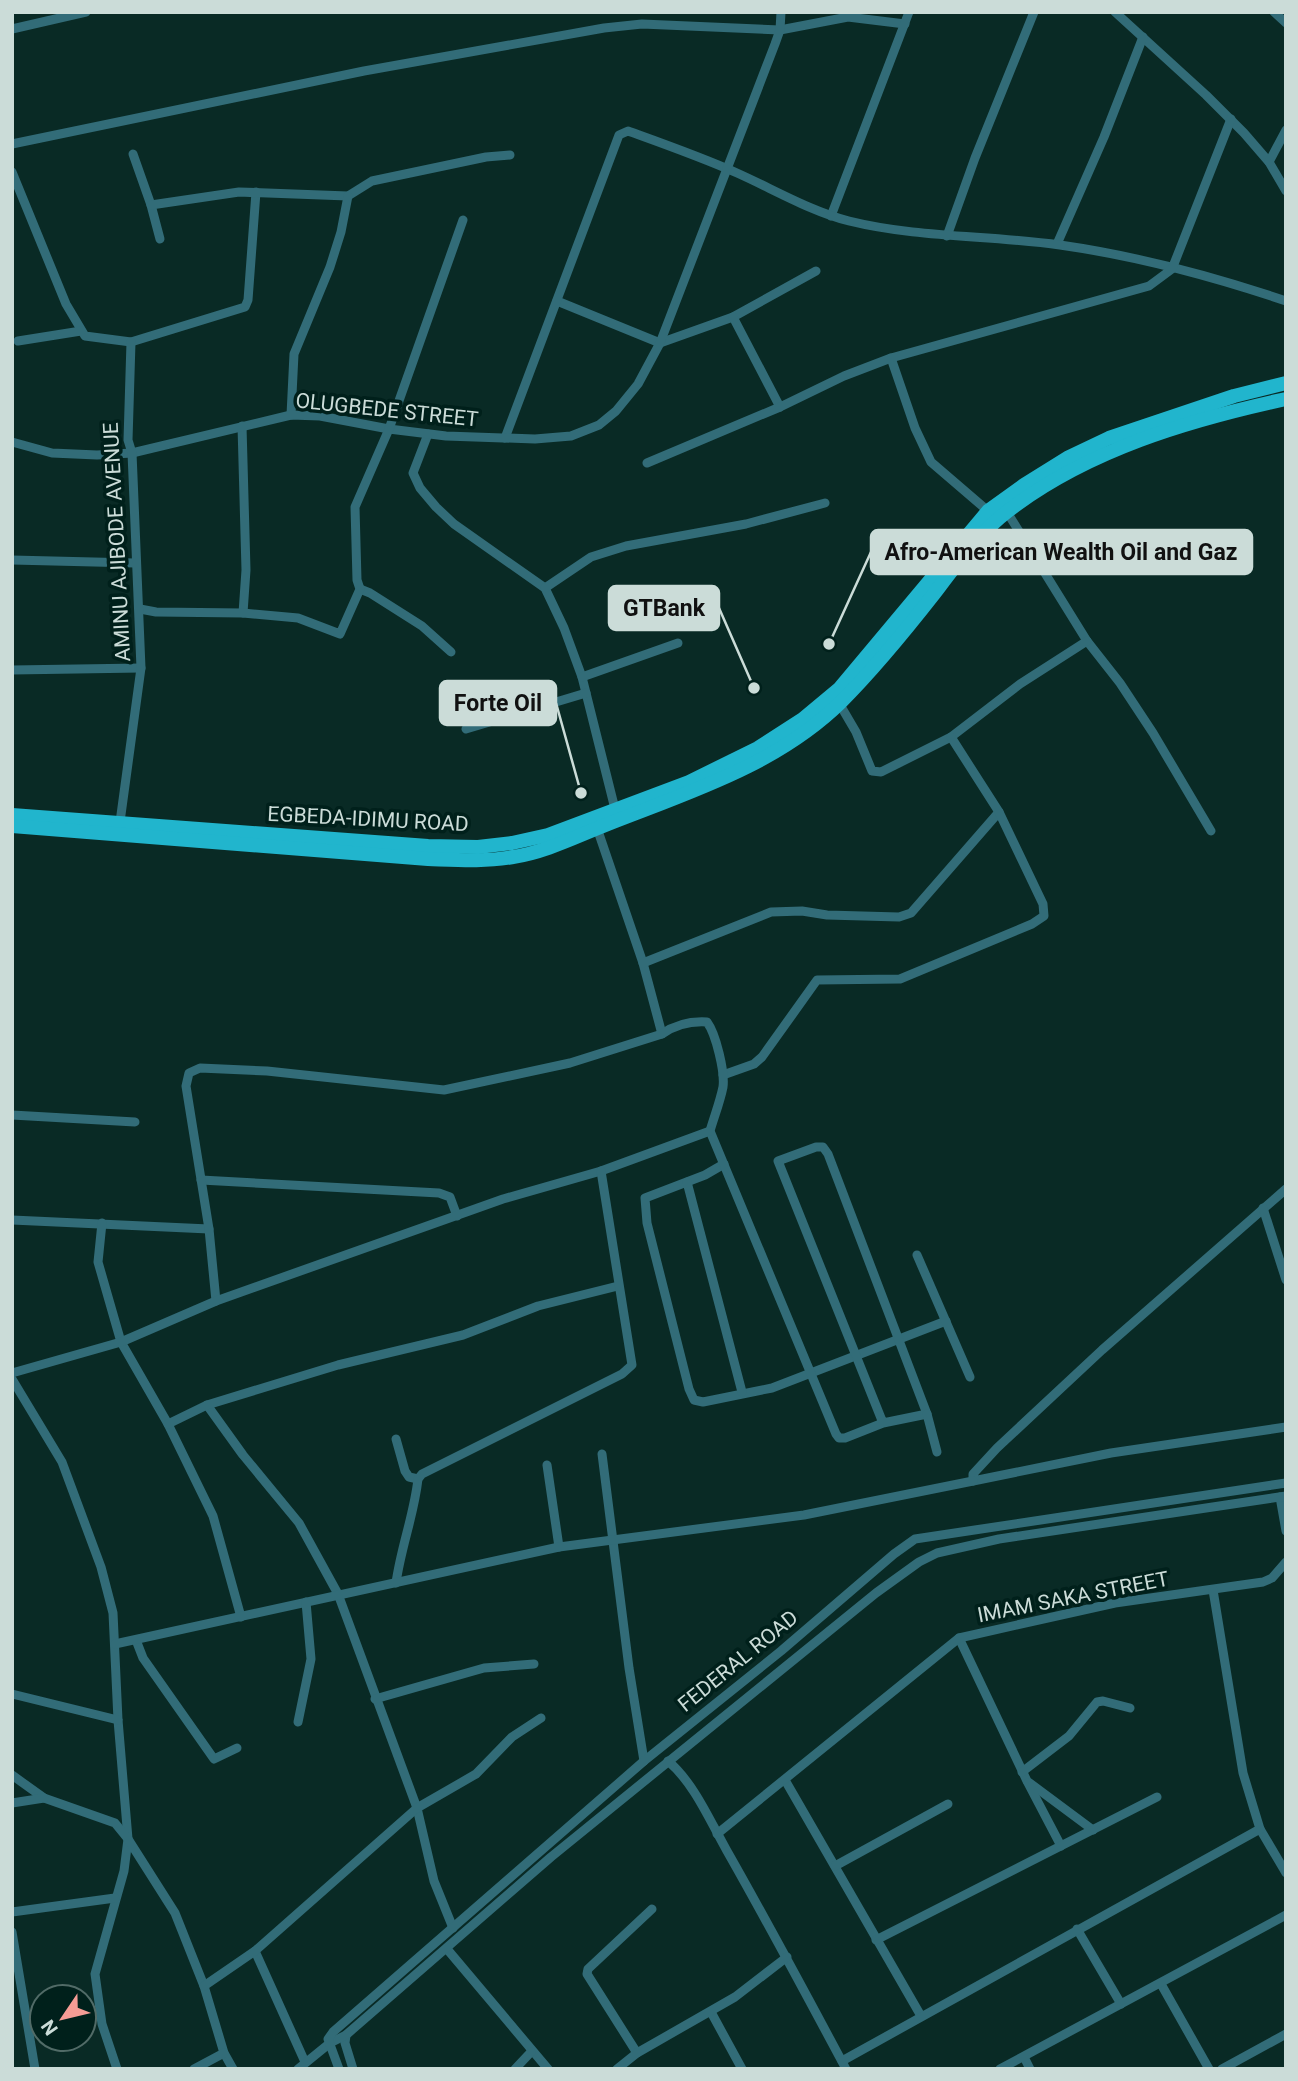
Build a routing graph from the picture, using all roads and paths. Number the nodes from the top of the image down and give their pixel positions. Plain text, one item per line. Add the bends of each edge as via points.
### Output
1 (86, 12) edge
2 (781, 12) edge
3 (909, 12) edge
4 (1034, 12) edge
5 (1115, 12) edge
6 (1274, 12) edge
7 (1286, 23) edge
8 (905, 24) junction
9 (12, 29) edge
10 (780, 30) junction
11 (1143, 37) junction
12 (1231, 119) junction
13 (1286, 130) edge
14 (12, 144) edge
15 (133, 154) dead end
16 (510, 155) dead end
17 (1269, 162) junction
18 (726, 168) junction
19 (12, 172) edge
20 (1286, 191) edge
21 (256, 192) junction
22 (348, 196) junction
23 (151, 205) junction
24 (831, 216) junction
25 (463, 220) dead end
26 (947, 236) junction
27 (160, 239) dead end
28 (1057, 244) junction
29 (1171, 269) junction
30 (816, 271) dead end
31 (557, 301) junction
32 (1286, 301) edge
33 (733, 317) junction
34 (81, 331) junction
35 (18, 341) dead end
36 (131, 342) junction
37 (660, 343) junction
38 (891, 358) junction
39 (1286, 383) edge
40 (1286, 399) edge
41 (1236, 403) junction
42 (780, 407) junction
43 (291, 415) junction
44 (242, 426) junction
45 (389, 429) junction
46 (428, 434) junction
47 (505, 438) junction
48 (14, 443) edge
49 (132, 453) junction
50 (647, 463) dead end
51 (825, 503) dead end
52 (988, 511) junction
53 (1007, 512) junction
54 (12, 560) edge
55 (135, 562) junction
56 (545, 588) junction
57 (360, 589) junction
58 (920, 601) junction
59 (140, 609) junction
60 (243, 613) junction
61 (1087, 641) junction
62 (678, 643) dead end
63 (451, 652) dead end
64 (141, 668) junction
65 (12, 670) edge
66 (582, 677) junction
67 (586, 693) junction
68 (839, 703) junction
69 (466, 729) dead end
70 (951, 737) junction
71 (615, 809) junction
72 (999, 813) junction
73 (12, 815) edge
74 (120, 822) junction
75 (12, 826) edge
76 (597, 828) junction
77 (1211, 831) dead end
78 (643, 963) junction
79 (662, 1034) junction
80 (723, 1075) junction
81 (12, 1115) edge
82 (135, 1122) dead end
83 (710, 1131) junction
84 (724, 1164) junction
85 (601, 1171) junction
86 (201, 1180) junction
87 (687, 1182) junction
88 (1286, 1189) edge
89 (1263, 1208) junction
90 (457, 1216) junction
91 (12, 1220) edge
92 (102, 1223) junction
93 (208, 1229) junction
94 (918, 1255) dead end
95 (1286, 1280) edge
96 (618, 1286) junction
97 (216, 1301) junction
98 (946, 1321) junction
99 (899, 1339) junction
100 (121, 1342) junction
101 (855, 1355) junction
102 (811, 1371) junction
103 (12, 1373) edge
104 (970, 1377) dead end
105 (12, 1379) edge
106 (742, 1392) junction
107 (207, 1405) junction
108 (927, 1414) junction
109 (883, 1423) junction
110 (167, 1424) junction
111 (1286, 1427) edge
112 (396, 1439) dead end
113 (937, 1452) dead end
114 (602, 1454) dead end
115 (547, 1465) dead end
116 (418, 1479) junction
117 (974, 1481) junction
118 (1286, 1483) edge
119 (1283, 1497) edge
120 (1286, 1531) edge
121 (614, 1538) junction
122 (559, 1547) junction
123 (1286, 1562) edge
124 (396, 1583) junction
125 (1213, 1590) junction
126 (338, 1594) junction
127 (306, 1602) junction
128 (241, 1617) junction
129 (808, 1627) junction
130 (959, 1638) junction
131 (819, 1639) junction
132 (136, 1640) junction
133 (115, 1644) junction
134 (534, 1664) dead end
135 (12, 1694) edge
136 (375, 1699) junction
137 (1130, 1708) dead end
138 (541, 1718) dead end
139 (118, 1720) junction
140 (298, 1722) dead end
141 (237, 1748) dead end
142 (644, 1761) junction
143 (668, 1761) junction
144 (12, 1775) edge
145 (1024, 1777) junction
146 (785, 1780) junction
147 (1157, 1797) dead end
148 (44, 1798) junction
149 (12, 1803) edge
150 (948, 1804) dead end
151 (417, 1808) junction
152 (1260, 1829) junction
153 (1093, 1830) junction
154 (718, 1834) junction
155 (128, 1839) junction
156 (1061, 1846) junction
157 (835, 1866) junction
158 (1286, 1873) edge
159 (115, 1898) junction
160 (652, 1909) dead end
161 (12, 1912) edge
162 (1286, 1915) edge
163 (453, 1928) junction
164 (1077, 1929) junction
165 (12, 1932) edge
166 (876, 1940) junction
167 (447, 1949) junction
168 (255, 1951) junction
169 (788, 1958) junction
170 (1161, 1984) junction
171 (204, 1986) junction
172 (1121, 2004) junction
173 (711, 2012) junction
174 (921, 2016) junction
175 (1286, 2034) edge
176 (346, 2035) junction
177 (330, 2043) junction
178 (531, 2052) junction
179 (224, 2053) junction
180 (637, 2053) junction
181 (1024, 2057) junction
182 (844, 2065) edge
183 (302, 2066) edge
184 (35, 2069) edge
185 (117, 2069) edge
186 (194, 2069) edge
187 (233, 2069) edge
188 (339, 2069) edge
189 (353, 2069) edge
190 (515, 2069) edge
191 (548, 2069) edge
192 (617, 2069) edge
193 (742, 2069) edge
194 (1000, 2069) edge
195 (1030, 2069) edge
196 (1209, 2069) edge
197 (1222, 2069) edge

1 - 9 street
2 - 10 street, OLUGBEDE STREET
3 - 8 street
4 - 26 street
5 - 11 street
6 - 7 street
8 - 10 street via 849,17
8 - 24 street
10 - 14 street via 642,24 604,28 364,71
10 - 18 street, OLUGBEDE STREET
11 - 12 street
11 - 28 street
12 - 17 street
12 - 29 street
13 - 17 street
15 - 23 street
16 - 22 street via 372,181
17 - 20 street
18 - 24 street
18 - 31 street via 622,132
18 - 37 street, OLUGBEDE STREET
19 - 34 street
21 - 22 street
21 - 23 street
21 - 36 street via 245,307
22 - 43 street via 330,267 294,354
23 - 27 street
24 - 26 street
25 - 45 street
26 - 28 street
28 - 29 street via 1150,260
29 - 32 street
29 - 38 street via 1149,286 1115,297
30 - 33 street
31 - 37 street
31 - 47 street
33 - 37 street
33 - 42 street
34 - 35 street
34 - 36 street via 92,339
36 - 49 street, AMINU AJIBODE AVENUE via 128,440
37 - 47 street, OLUGBEDE STREET via 638,384 599,425 571,436
38 - 42 street
38 - 52 street via 931,462
39 - 41 main road, EGBEDA-IDIMU ROAD
40 - 41 main road, EGBEDA-IDIMU ROAD
41 - 52 main road, EGBEDA-IDIMU ROAD via 1109,438 1069,457
41 - 53 main road, EGBEDA-IDIMU ROAD via 1107,453 1045,484
42 - 50 street
43 - 44 street, OLUGBEDE STREET
43 - 45 street, OLUGBEDE STREET
44 - 49 street, OLUGBEDE STREET
44 - 60 street
45 - 46 street, OLUGBEDE STREET
45 - 57 street via 355,507
46 - 47 street, OLUGBEDE STREET
46 - 56 street via 413,473 420,488 454,524
48 - 49 street, OLUGBEDE STREET via 52,453
49 - 55 street, AMINU AJIBODE AVENUE
51 - 56 street via 746,524 626,546 591,557
52 - 58 main road, EGBEDA-IDIMU ROAD
53 - 58 main road, EGBEDA-IDIMU ROAD
53 - 61 street
54 - 55 street
55 - 59 street, AMINU AJIBODE AVENUE
56 - 66 street
57 - 60 street via 340,634 298,618
57 - 63 street via 422,626
58 - 68 main road, EGBEDA-IDIMU ROAD
58 - 71 main road, EGBEDA-IDIMU ROAD via 839,689 803,719 758,748 689,782
59 - 60 street
59 - 64 street, AMINU AJIBODE AVENUE
61 - 70 street via 1020,684
61 - 77 street via 1120,682
62 - 66 street
64 - 65 street
64 - 74 street, AMINU AJIBODE AVENUE
66 - 67 street
67 - 69 street
67 - 71 street
68 - 70 street via 877,773
68 - 76 main road, EGBEDA-IDIMU ROAD via 785,746 750,766
70 - 72 street
71 - 74 main road, EGBEDA-IDIMU ROAD via 548,835 478,847
72 - 78 street via 911,913 899,917 771,912
72 - 80 street via 1043,904 1044,916 900,979 817,980 762,1056 754,1064
73 - 74 main road, EGBEDA-IDIMU ROAD
75 - 76 main road, EGBEDA-IDIMU ROAD via 472,861 524,855
76 - 78 street
78 - 79 street
79 - 80 street via 696,1021 707,1022
79 - 86 street via 570,1063 444,1090 200,1068 188,1073 186,1086
80 - 83 street
81 - 82 street
83 - 84 street
83 - 85 street
84 - 87 street
84 - 102 street
85 - 90 street
85 - 96 street
86 - 90 street via 439,1193 450,1197
86 - 93 street
87 - 106 street
87 - 106 street via 645,1198 645,1212 689,1390 694,1400 703,1402
88 - 89 street
89 - 95 street
89 - 117 street via 997,1448 974,1474
90 - 97 street
91 - 92 street
92 - 93 street
92 - 100 street via 98,1262
93 - 97 street
94 - 98 street
96 - 107 street via 538,1306 463,1335 338,1365
96 - 116 street via 632,1365
97 - 100 street
98 - 99 street
98 - 104 street
99 - 101 street
99 - 101 street via 828,1154 823,1147 803,1151 778,1161
99 - 108 street
100 - 103 street
100 - 110 street
101 - 102 street
101 - 109 street
102 - 106 street via 772,1388
102 - 109 street via 839,1438
105 - 133 street via 62,1462 101,1567 113,1613
107 - 110 street
107 - 126 street via 299,1523
108 - 109 street
108 - 113 street
110 - 128 street via 213,1516
111 - 117 street via 1111,1453
112 - 116 street via 405,1471
114 - 121 street
115 - 122 street
116 - 124 street
117 - 121 street via 804,1515
118 - 129 street, FEDERAL ROAD via 915,1539
119 - 120 street
119 - 131 street, FEDERAL ROAD via 999,1539 937,1553 876,1592
121 - 122 street
121 - 142 street
122 - 124 street
123 - 125 street, IMAM SAKA STREET via 1263,1582
124 - 126 street
125 - 130 street, IMAM SAKA STREET via 1115,1603
125 - 152 street via 1243,1773
126 - 127 street
126 - 136 street
127 - 128 street
127 - 140 street via 311,1659
128 - 132 street
129 - 131 street
129 - 142 street, FEDERAL ROAD
130 - 145 street
130 - 146 street, IMAM SAKA STREET
131 - 143 street, FEDERAL ROAD
132 - 133 street
132 - 141 street via 143,1658 214,1759
133 - 139 street
134 - 136 street via 484,1668
135 - 139 street
136 - 151 street
137 - 145 street via 1097,1702 1069,1737
138 - 151 street via 512,1737 476,1774
139 - 155 street
142 - 163 street, FEDERAL ROAD
143 - 154 street via 683,1776
143 - 167 street, FEDERAL ROAD
144 - 148 street
145 - 153 street
145 - 156 street
146 - 154 street, IMAM SAKA STREET
146 - 157 street
147 - 153 street
148 - 149 street
148 - 155 street via 116,1823
150 - 157 street
151 - 163 street via 434,1881
151 - 168 street
152 - 158 street
152 - 164 street
153 - 156 street
154 - 169 street
155 - 159 street
155 - 171 street via 175,1913
156 - 166 street
157 - 166 street
159 - 161 street
159 - 185 street via 95,1974 102,2025
160 - 180 street via 587,1974
162 - 170 street
163 - 177 street, FEDERAL ROAD via 333,2032
164 - 172 street
164 - 174 street
165 - 184 street
166 - 174 street
167 - 176 street, FEDERAL ROAD
167 - 178 street
168 - 171 street
168 - 183 street
169 - 173 street
169 - 182 street
170 - 172 street
170 - 196 street
171 - 179 street
172 - 181 street
173 - 180 street
173 - 193 street
174 - 182 street
175 - 197 street
176 - 177 street, FEDERAL ROAD
176 - 189 street
177 - 183 street
177 - 188 street
178 - 190 street
178 - 191 street
179 - 186 street
179 - 187 street
180 - 192 street
181 - 194 street
181 - 195 street

